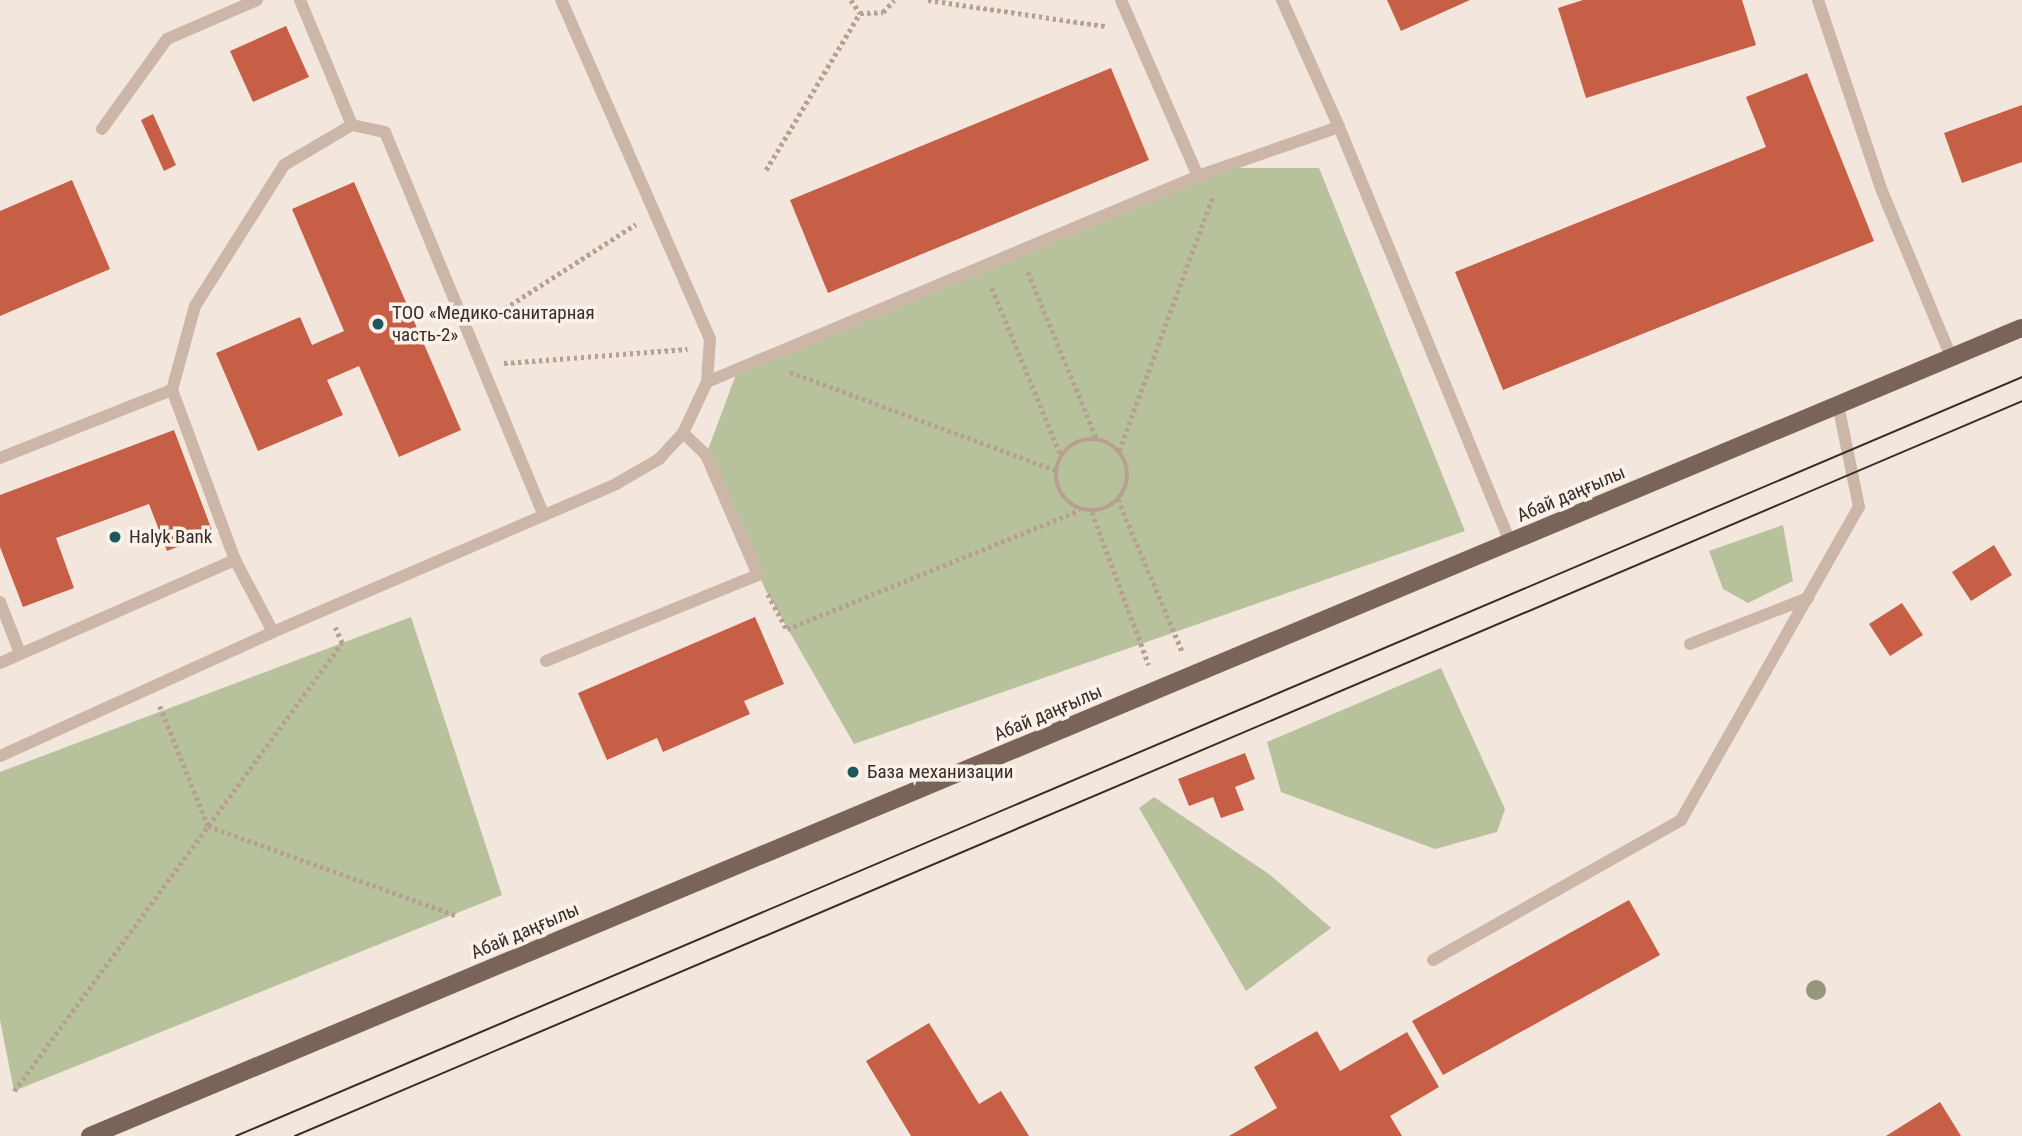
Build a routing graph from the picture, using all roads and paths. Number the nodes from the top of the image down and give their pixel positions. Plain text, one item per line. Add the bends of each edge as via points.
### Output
1 (257, 0) edge
2 (300, 0) edge
3 (561, 0) edge
4 (851, 0) edge
5 (894, 0) edge
6 (928, 0) edge
7 (1121, 0) edge
8 (1282, 0) edge
9 (1818, 0) edge
10 (860, 13) junction
11 (1105, 26) dead end
12 (352, 125) junction
13 (1339, 128) junction
14 (102, 129) dead end
15 (1223, 167) junction
16 (766, 170) dead end
17 (1198, 176) junction
18 (654, 212) junction
19 (1019, 251) junction
20 (983, 266) junction
21 (2022, 328) edge
22 (468, 332) junction
23 (709, 347) junction
24 (1951, 358) junction
25 (758, 360) junction
26 (482, 364) junction
27 (707, 382) junction
28 (172, 390) junction
29 (1839, 405) junction
30 (684, 433) junction
31 (1097, 439) junction
32 (1119, 451) junction
33 (1061, 455) junction
34 (0, 458) edge
35 (1055, 470) junction
36 (1118, 499) junction
37 (1080, 510) junction
38 (1092, 512) junction
39 (544, 515) junction
40 (1510, 542) junction
41 (235, 560) junction
42 (758, 575) junction
43 (1808, 598) junction
44 (0, 602) edge
45 (273, 632) junction
46 (342, 643) dead end
47 (1690, 644) dead end
48 (20, 653) junction
49 (546, 661) dead end
50 (0, 663) edge
51 (1191, 673) junction
52 (1159, 689) junction
53 (162, 711) dead end
54 (0, 757) edge
55 (208, 826) junction
56 (455, 915) dead end
57 (1433, 960) dead end
58 (14, 1091) dead end
59 (90, 1136) edge

1 - 14 lane via 167,39
2 - 12 lane
3 - 18 lane
4 - 10 path
5 - 10 path via 879,14
6 - 11 path
7 - 17 lane
8 - 13 lane
9 - 24 lane via 1882,191
10 - 16 path
12 - 22 lane via 385,132
12 - 28 lane via 284,165 195,306
13 - 15 lane
13 - 40 lane
15 - 17 lane
15 - 32 path
17 - 19 lane
18 - 22 path
18 - 23 lane via 710,338
19 - 20 lane
19 - 31 path
20 - 25 lane
20 - 33 path
21 - 24 main road, Абай даңғылы
22 - 26 lane
23 - 26 path
23 - 27 lane
24 - 29 main road, Абай даңғылы
25 - 27 lane
25 - 35 path
26 - 39 lane
27 - 30 lane
28 - 34 lane
28 - 41 lane
29 - 40 main road, Абай даңғылы
29 - 43 lane via 1859,508
30 - 39 lane via 659,459 616,484
30 - 42 lane via 706,455
31 - 32 path
31 - 33 path via 1078,441
32 - 36 path via 1128,480
33 - 35 path
35 - 37 path via 1060,494
36 - 38 path
36 - 51 path
37 - 38 path
37 - 42 path via 787,629
38 - 52 path
39 - 45 lane
40 - 51 main road, Абай даңғылы
41 - 45 lane
41 - 48 lane
42 - 49 lane
43 - 47 lane
43 - 57 lane via 1681,820
44 - 48 lane
45 - 54 lane
46 - 55 path
48 - 50 lane
51 - 52 main road, Абай даңғылы
52 - 59 main road, Абай даңғылы
53 - 55 path
55 - 56 path
55 - 58 path

